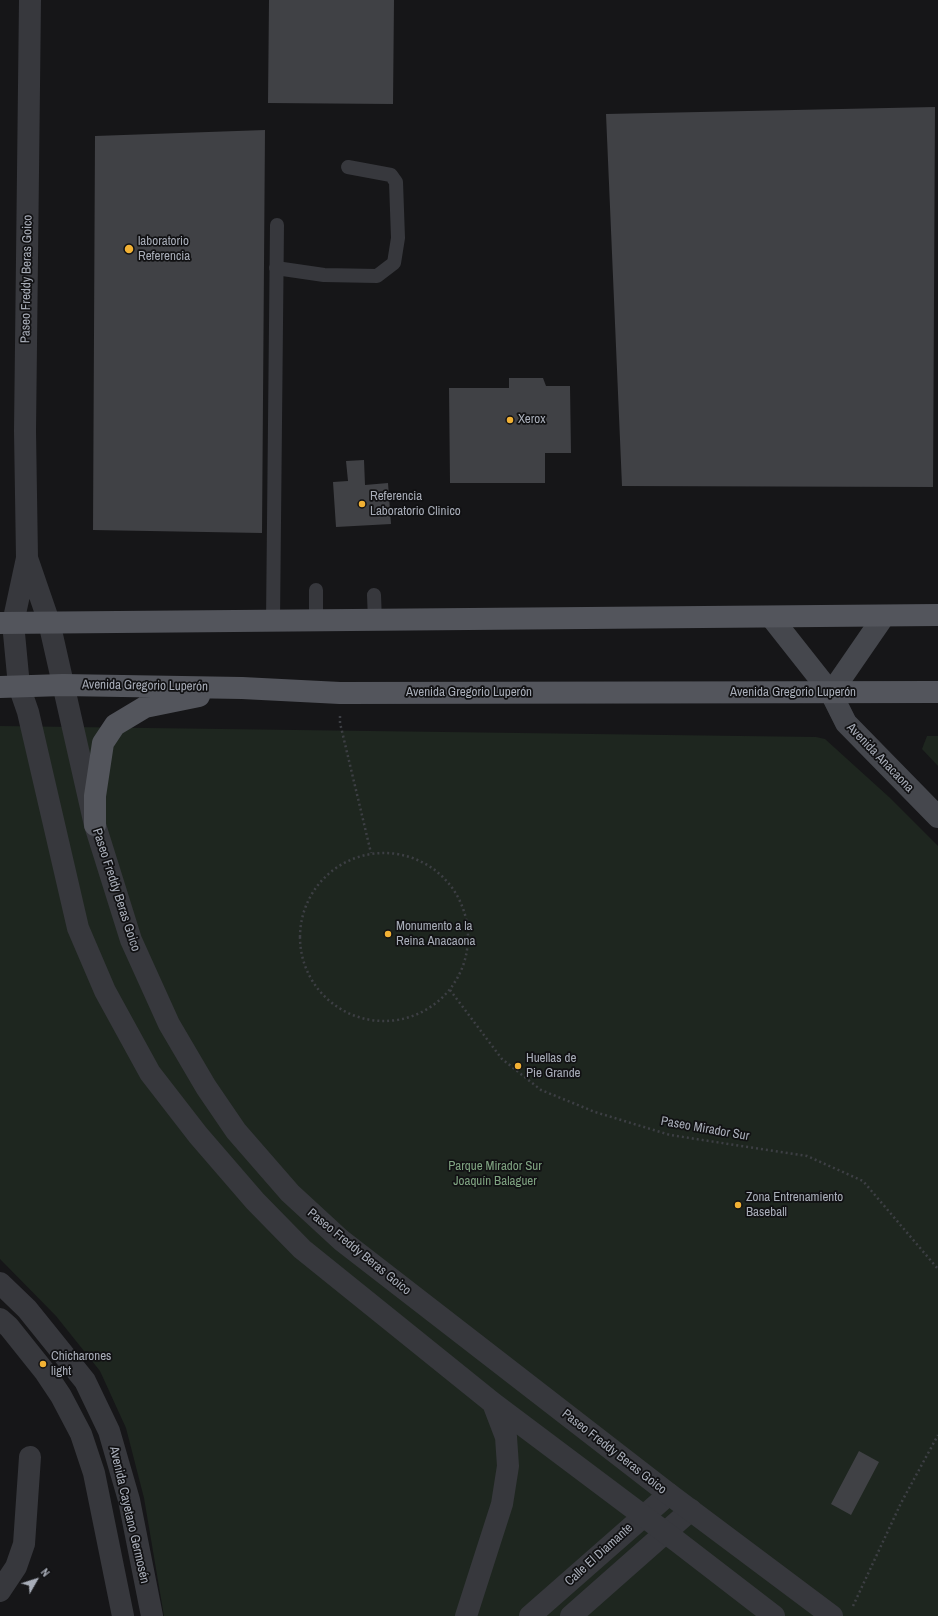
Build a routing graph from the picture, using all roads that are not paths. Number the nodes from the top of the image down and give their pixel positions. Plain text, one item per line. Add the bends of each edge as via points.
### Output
1 (30, 0) edge
2 (348, 167) dead end
3 (277, 225) dead end
4 (276, 268) junction
5 (27, 558) junction
6 (316, 590) dead end
7 (374, 595) dead end
8 (938, 615) edge
9 (884, 616) junction
10 (771, 617) junction
11 (273, 621) junction
12 (316, 621) junction
13 (374, 621) junction
14 (49, 622) junction
15 (6, 623) edge
16 (63, 685) junction
17 (9, 686) edge
18 (242, 688) junction
19 (938, 692) edge
20 (831, 693) junction
21 (938, 817) edge
22 (95, 825) junction
23 (0, 1283) edge
24 (0, 1319) edge
25 (493, 1403) junction
26 (30, 1457) dead end
27 (668, 1494) junction
28 (691, 1510) junction
29 (642, 1516) junction
30 (666, 1532) junction
31 (0, 1591) edge
32 (123, 1616) edge
33 (152, 1616) edge
34 (466, 1616) edge
35 (530, 1616) edge
36 (571, 1616) edge
37 (774, 1616) edge
38 (832, 1616) edge

1 - 5 street, Paseo Freddy Beras Goico via 25,431
2 - 4 lane via 390,175 396,182 398,238 394,263 377,276 324,275
3 - 4 lane
4 - 11 lane
5 - 14 street, Paseo Freddy Beras Goico
5 - 15 street, Paseo Freddy Beras Goico
6 - 12 lane
7 - 13 lane
8 - 9 main road
9 - 10 main road
9 - 20 main road
10 - 13 main road
10 - 20 main road, Avenida Anacaona
11 - 12 main road
11 - 14 main road
12 - 13 main road
14 - 15 main road
14 - 16 street, Paseo Freddy Beras Goico
15 - 17 street, Paseo Freddy Beras Goico
16 - 17 main road, Avenida Gregorio Luperón
16 - 18 main road, Avenida Gregorio Luperón
16 - 22 street, Paseo Freddy Beras Goico
17 - 25 street, Paseo Freddy Beras Goico via 28,712 78,928 105,991 150,1073 198,1135 255,1201 302,1249
18 - 20 main road, Avenida Gregorio Luperón via 340,693
18 - 22 main road via 145,707 115,725 103,743 95,796
19 - 20 main road, Avenida Gregorio Luperón
20 - 21 main road, Avenida Anacaona via 846,723
22 - 27 street, Paseo Freddy Beras Goico via 131,940 169,1024 206,1087 236,1131 290,1193 341,1240
23 - 33 street, Avenida Cayetano Germosén via 27,1309 85,1381 109,1430 129,1500
24 - 32 street, Avenida Cayetano Germosén via 45,1372 82,1434 94,1474
25 - 29 street, Paseo Freddy Beras Goico
25 - 34 street via 506,1437 508,1466 502,1504
26 - 31 street via 24,1544 16,1567
27 - 28 street, Paseo Freddy Beras Goico
27 - 29 street, Calle El Diamante
28 - 30 street, Calle El Diamante
28 - 38 street, Paseo Freddy Beras Goico
29 - 30 street, Paseo Freddy Beras Goico
29 - 35 street, Calle El Diamante
30 - 36 street, Calle El Diamante
30 - 37 street, Paseo Freddy Beras Goico

